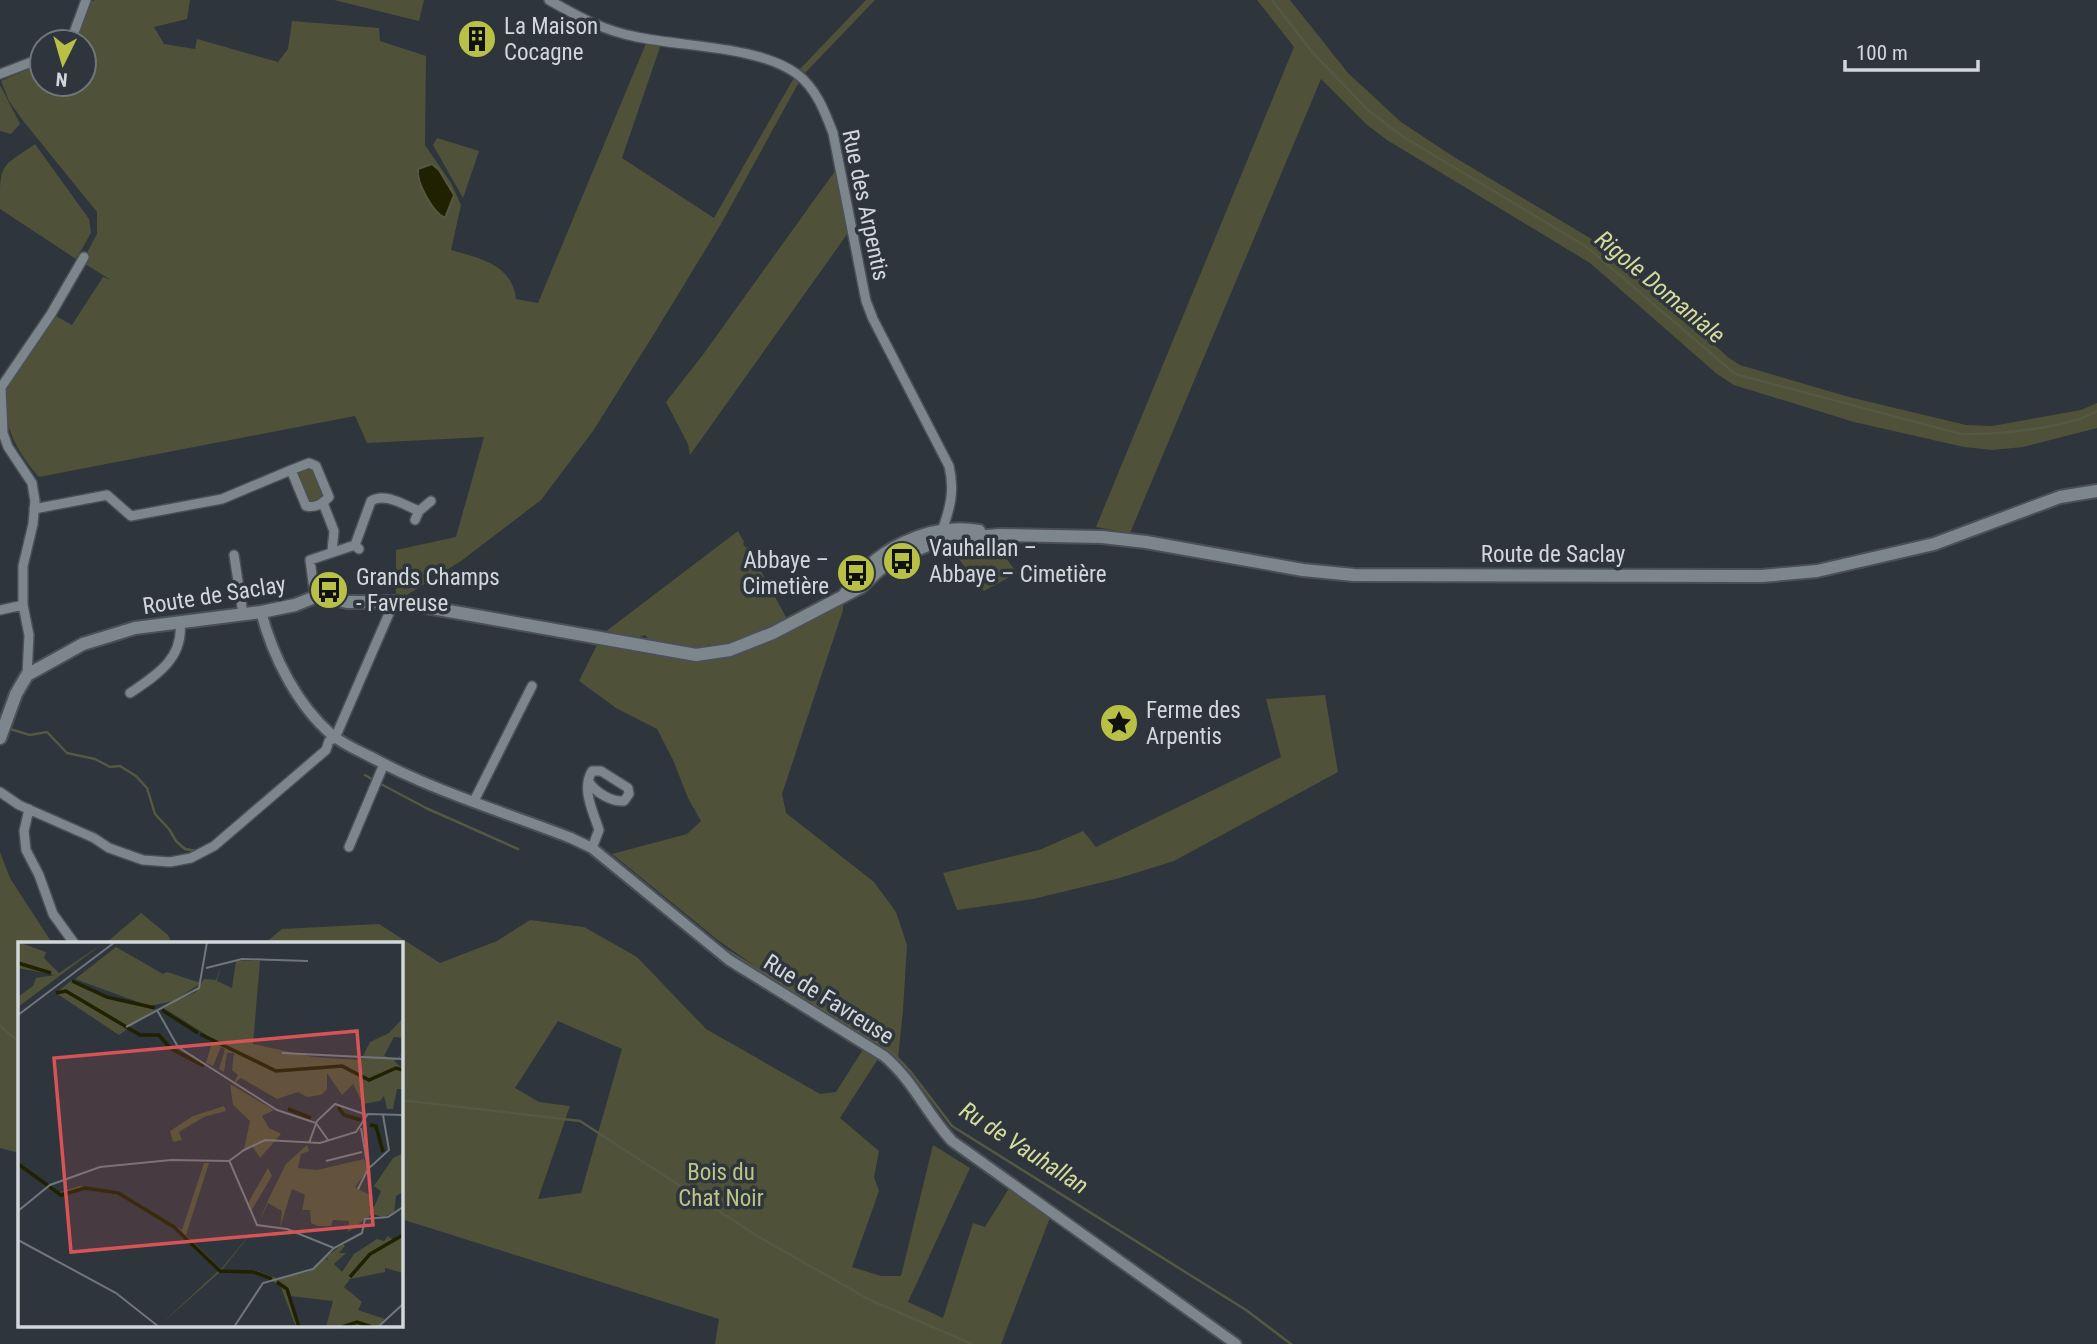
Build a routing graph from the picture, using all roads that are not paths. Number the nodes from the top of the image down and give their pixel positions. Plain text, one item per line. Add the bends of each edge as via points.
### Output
1 (86, 0) edge
2 (548, 0) edge
3 (76, 28) edge
4 (28, 63) edge
5 (0, 74) edge
6 (84, 257) dead end
7 (0, 388) edge
8 (291, 470) junction
9 (2097, 491) edge
10 (431, 501) dead end
11 (323, 503) junction
12 (34, 509) junction
13 (950, 512) junction
14 (957, 529) junction
15 (942, 531) junction
16 (1000, 535) junction
17 (919, 547) junction
18 (332, 551) junction
19 (234, 555) dead end
20 (845, 594) junction
21 (315, 597) junction
22 (394, 602) junction
23 (23, 606) junction
24 (0, 610) edge
25 (261, 612) junction
26 (243, 614) junction
27 (180, 622) junction
28 (27, 675) junction
29 (532, 686) dead end
30 (130, 693) dead end
31 (0, 737) edge
32 (335, 738) junction
33 (384, 764) junction
34 (589, 782) junction
35 (0, 792) edge
36 (474, 802) junction
37 (29, 809) junction
38 (349, 847) dead end
39 (592, 848) junction
40 (74, 942) edge
41 (1237, 1344) edge

1 - 3 street
2 - 13 street, Rue des Arpentis via 620,33 757,56 799,75 813,91 832,133 866,301 948,466
4 - 5 street
6 - 7 street
7 - 12 street via 3,433 32,483
8 - 11 street via 306,506
8 - 11 street via 309,463 316,466 329,497
8 - 12 street via 222,499 131,516 107,495
9 - 16 main road, Route de Saclay via 2060,497 1923,547 1842,567 1762,576 1334,574 1126,540
10 - 18 street via 417,516 386,498 376,498 357,547
11 - 18 street via 334,531
12 - 23 street via 23,566
13 - 14 street, Rue des Arpentis
13 - 15 street, Rue des Arpentis
14 - 15 main road, Route de Saclay
14 - 16 main road, Route de Saclay
14 - 17 street, Route de Saclay via 955,534 926,540
15 - 20 main road, Route de Saclay via 896,547 859,575
16 - 17 main road, Route de Saclay
17 - 20 main road, Route de Saclay
18 - 21 street via 310,560
19 - 26 street
20 - 22 main road, Route de Saclay via 748,644 695,655
21 - 22 main road, Route de Saclay
21 - 25 main road, Route de Saclay
22 - 32 street
23 - 24 street
23 - 28 street via 29,635
25 - 26 main road, Route de Saclay
25 - 32 street, Rue de Favreuse via 271,645 296,692
26 - 27 main road, Route de Saclay
27 - 28 main road, Route de Saclay via 107,635
27 - 30 street via 174,657
28 - 31 main road
29 - 36 street
32 - 33 street, Rue de Favreuse
32 - 37 street via 214,846 182,861 152,862 130,856
33 - 36 street, Rue de Favreuse
33 - 38 street
34 - 34 street via 615,802 624,801 629,794 628,788 601,771 592,771
34 - 39 street via 587,794 599,830
35 - 37 street
36 - 39 street, Rue de Favreuse
37 - 40 street via 26,850 53,914
39 - 41 street, Rue de Favreuse via 729,960 884,1056 952,1140

